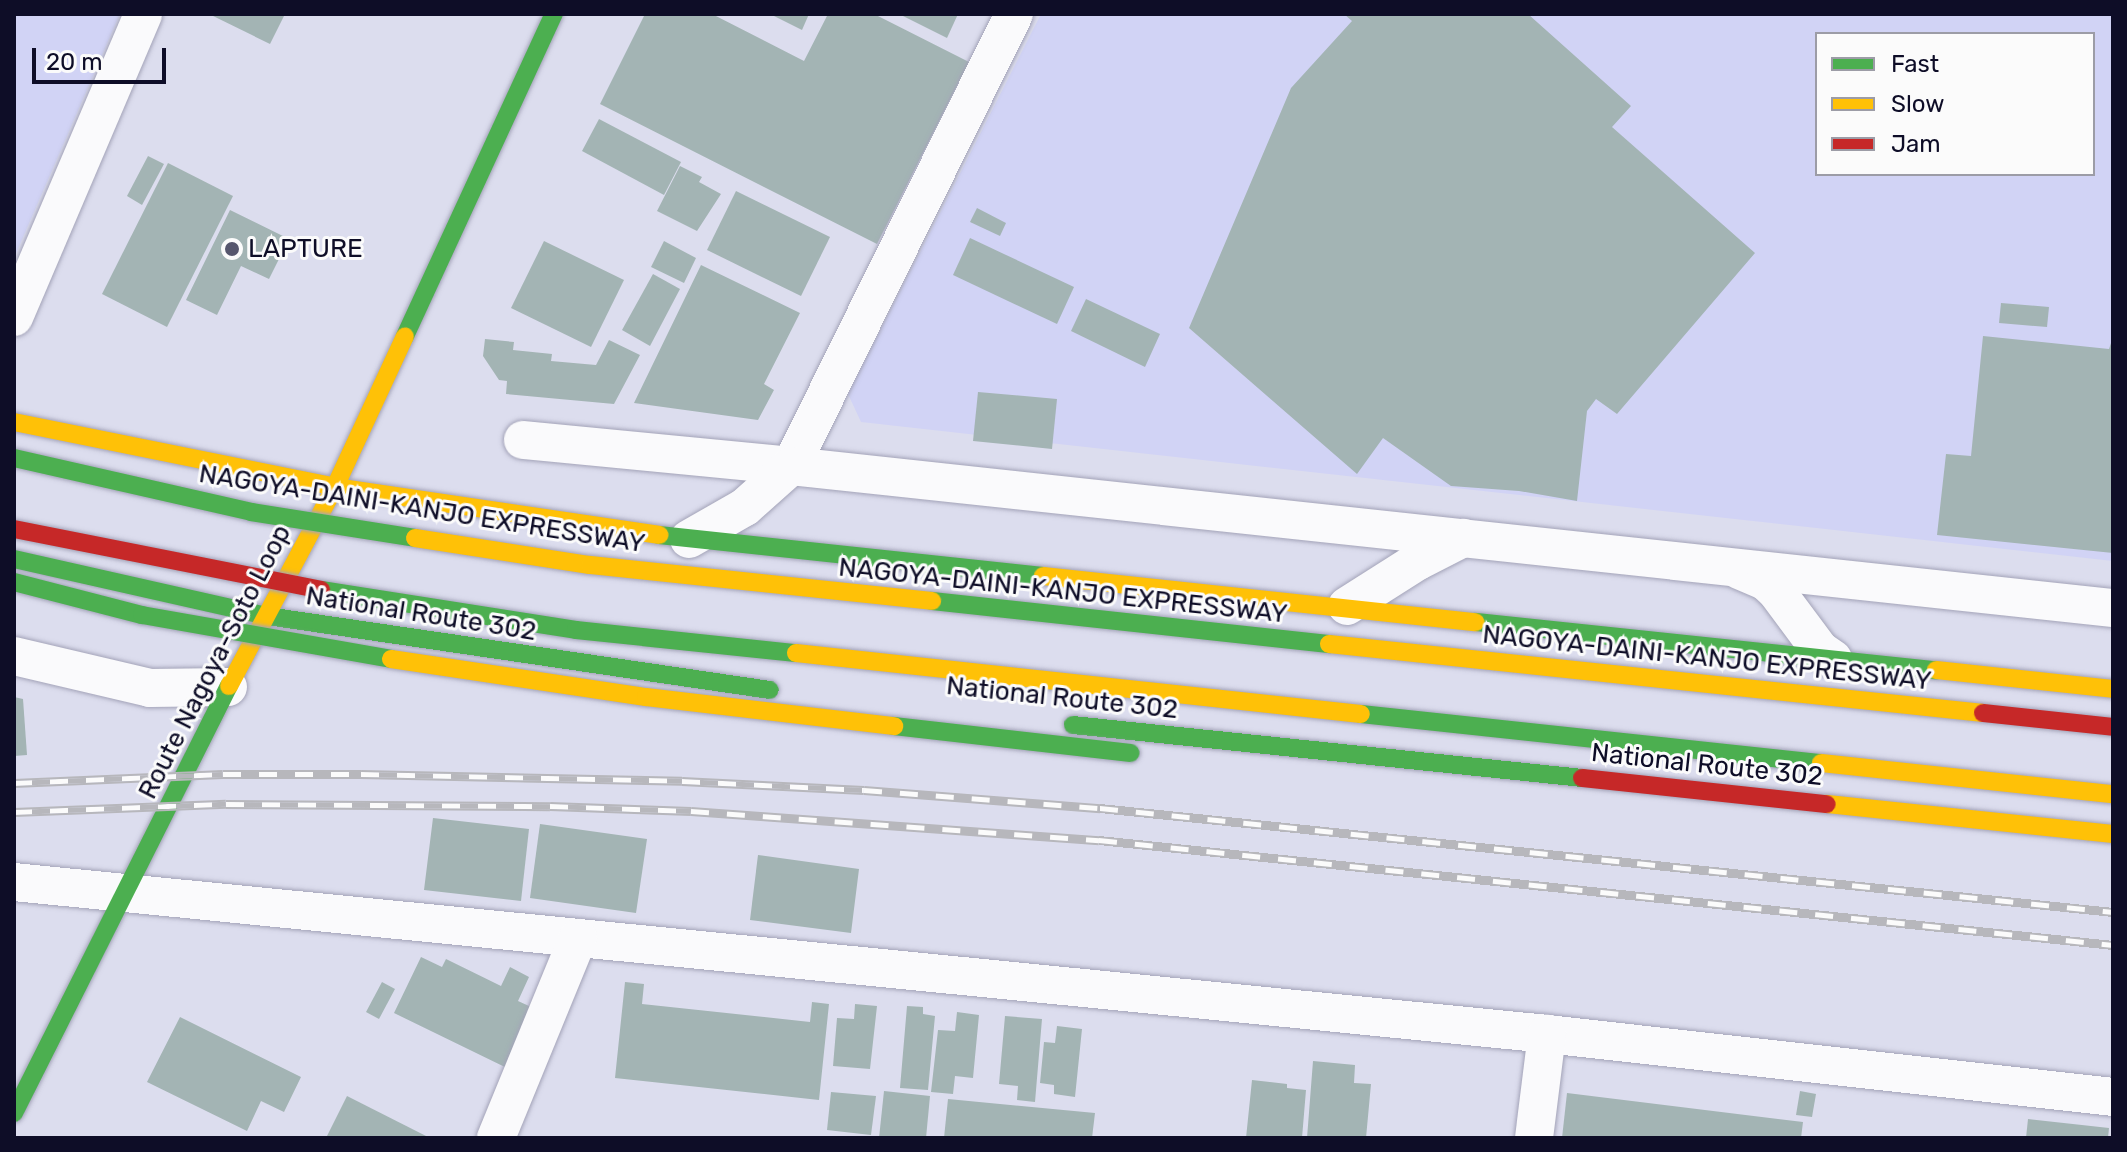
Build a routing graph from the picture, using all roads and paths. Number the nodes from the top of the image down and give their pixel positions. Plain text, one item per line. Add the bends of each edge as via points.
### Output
1 (143, 14) edge
2 (554, 14) edge
3 (1014, 14) edge
4 (14, 317) edge
5 (14, 422) edge
6 (523, 440) dead end
7 (14, 458) edge
8 (791, 466) junction
9 (335, 487) junction
10 (14, 529) edge
11 (1463, 538) junction
12 (689, 539) junction
13 (14, 559) edge
14 (1729, 566) junction
15 (14, 582) edge
16 (1347, 606) junction
17 (2113, 608) edge
18 (267, 616) junction
19 (14, 656) edge
20 (1833, 659) junction
21 (228, 687) junction
22 (2113, 689) edge
23 (796, 694) dead end
24 (1051, 723) dead end
25 (2113, 727) edge
26 (1138, 754) dead end
27 (2113, 794) edge
28 (2113, 834) edge
29 (14, 882) edge
30 (127, 893) junction
31 (578, 938) junction
32 (1547, 1034) junction
33 (2113, 1097) edge
34 (14, 1113) edge
35 (496, 1138) edge
36 (1534, 1138) edge

1 - 4 street
2 - 9 main road, Route Nagoya-Soto Loop
3 - 8 street
5 - 9 main road
6 - 8 street
7 - 25 main road, NAGOYA-DAINI-KANJO EXPRESSWAY, bridge via 251,512 590,565
8 - 11 street
8 - 12 street via 745,507
9 - 12 main road
9 - 18 main road, Route Nagoya-Soto Loop
10 - 27 main road, bridge via 257,580 576,630
11 - 14 street
11 - 16 street
12 - 16 main road
13 - 18 main road, National Route 302
14 - 17 street
14 - 20 street via 1765,581
15 - 26 main road, bridge via 142,615 430,665 646,697
16 - 20 main road
18 - 21 main road, Route Nagoya-Soto Loop
18 - 23 main road, National Route 302
19 - 21 street via 150,688
20 - 22 main road
21 - 30 main road, Route Nagoya-Soto Loop
24 - 28 main road, National Route 302
29 - 30 street
30 - 31 street
30 - 34 main road, Route Nagoya-Soto Loop
31 - 32 street
31 - 35 street
32 - 33 street
32 - 36 street

